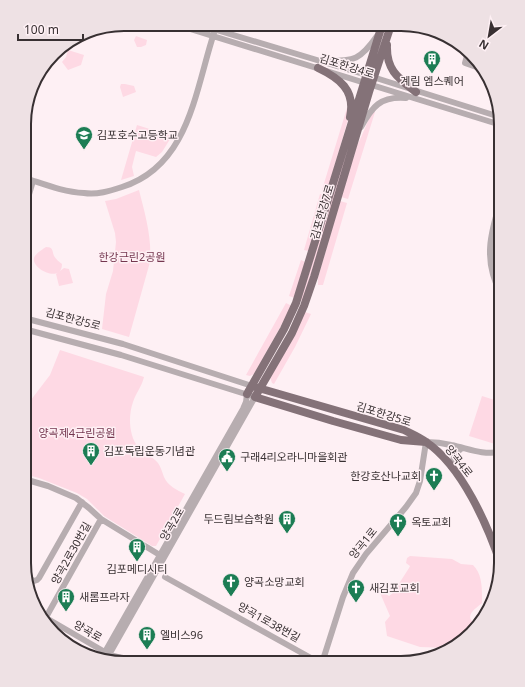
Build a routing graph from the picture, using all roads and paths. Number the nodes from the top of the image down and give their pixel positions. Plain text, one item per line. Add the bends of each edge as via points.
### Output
1 (197, 31) edge
2 (214, 31) edge
3 (223, 31) edge
4 (383, 31) edge
5 (384, 31) edge
6 (384, 31) edge
7 (213, 36) junction
8 (466, 58) edge
9 (319, 64) junction
10 (474, 66) edge
11 (369, 80) junction
12 (417, 95) junction
13 (493, 115) edge
14 (494, 122) edge
15 (355, 138) junction
16 (345, 147) junction
17 (33, 181) joint
18 (31, 188) edge
19 (494, 221) edge
20 (494, 279) edge
21 (31, 320) edge
22 (31, 331) edge
23 (267, 376) junction
24 (256, 387) junction
25 (274, 393) junction
26 (251, 395) junction
27 (426, 442) junction
28 (462, 448) junction
29 (494, 453) edge
30 (451, 467) junction
31 (31, 481) edge
32 (82, 502) junction
33 (101, 520) junction
34 (494, 547) edge
35 (162, 557) junction
36 (165, 577) dead end
37 (33, 579) edge
38 (46, 614) edge
39 (54, 624) edge
40 (103, 653) edge
41 (108, 654) edge
42 (308, 656) edge
43 (323, 656) edge

1 - 7 street, 김포한강4로
2 - 7 street
3 - 9 street, 김포한강4로
4 - 9 street via 360,56
5 - 11 main road, 김포한강7로
6 - 12 main road via 388,60 392,69
7 - 9 street, 김포한강4로
7 - 17 street via 186,124 174,148 156,169 126,186 94,194 69,191
8 - 10 street via 465,63
9 - 11 street, 김포한강4로
9 - 16 main road via 336,78 348,93 352,110
11 - 12 street, 김포한강4로
11 - 15 main road, 김포한강7로
11 - 16 main road, 김포한강7로
12 - 13 street, 김포한강4로
12 - 14 street, 김포한강4로
12 - 15 street via 379,102 369,112
15 - 23 main road, 김포한강7로 via 304,306 292,333
16 - 24 main road, 김포한강7로 via 296,303
17 - 18 street
19 - 20 street via 490,256
21 - 24 street, 김포한강5로 via 123,344
22 - 26 street, 김포한강5로 via 121,355
23 - 24 main road, 김포한강7로
23 - 25 main road via 267,384
24 - 25 main road, 김포한강5로
24 - 26 main road, 김포한강7로
25 - 27 main road, 김포한강5로 via 404,430
26 - 27 main road, 김포한강5로 via 401,440
26 - 35 street, 양곡2로
27 - 28 street, 양곡4로
27 - 30 main road, 양곡4로 via 439,452
27 - 43 street, 양곡1로 via 416,493 353,573
28 - 29 street, 양곡4로
28 - 30 street via 455,454
30 - 34 main road, 양곡4로 via 483,517
31 - 32 street, 양곡2로30번길 via 65,492
32 - 33 street, 양곡2로30번길
32 - 37 street via 39,578
33 - 35 street, 양곡2로30번길
33 - 38 street, 양곡2로30번길
35 - 41 street, 양곡2로
36 - 42 street, 양곡1로38번길
39 - 40 street, 양곡로

